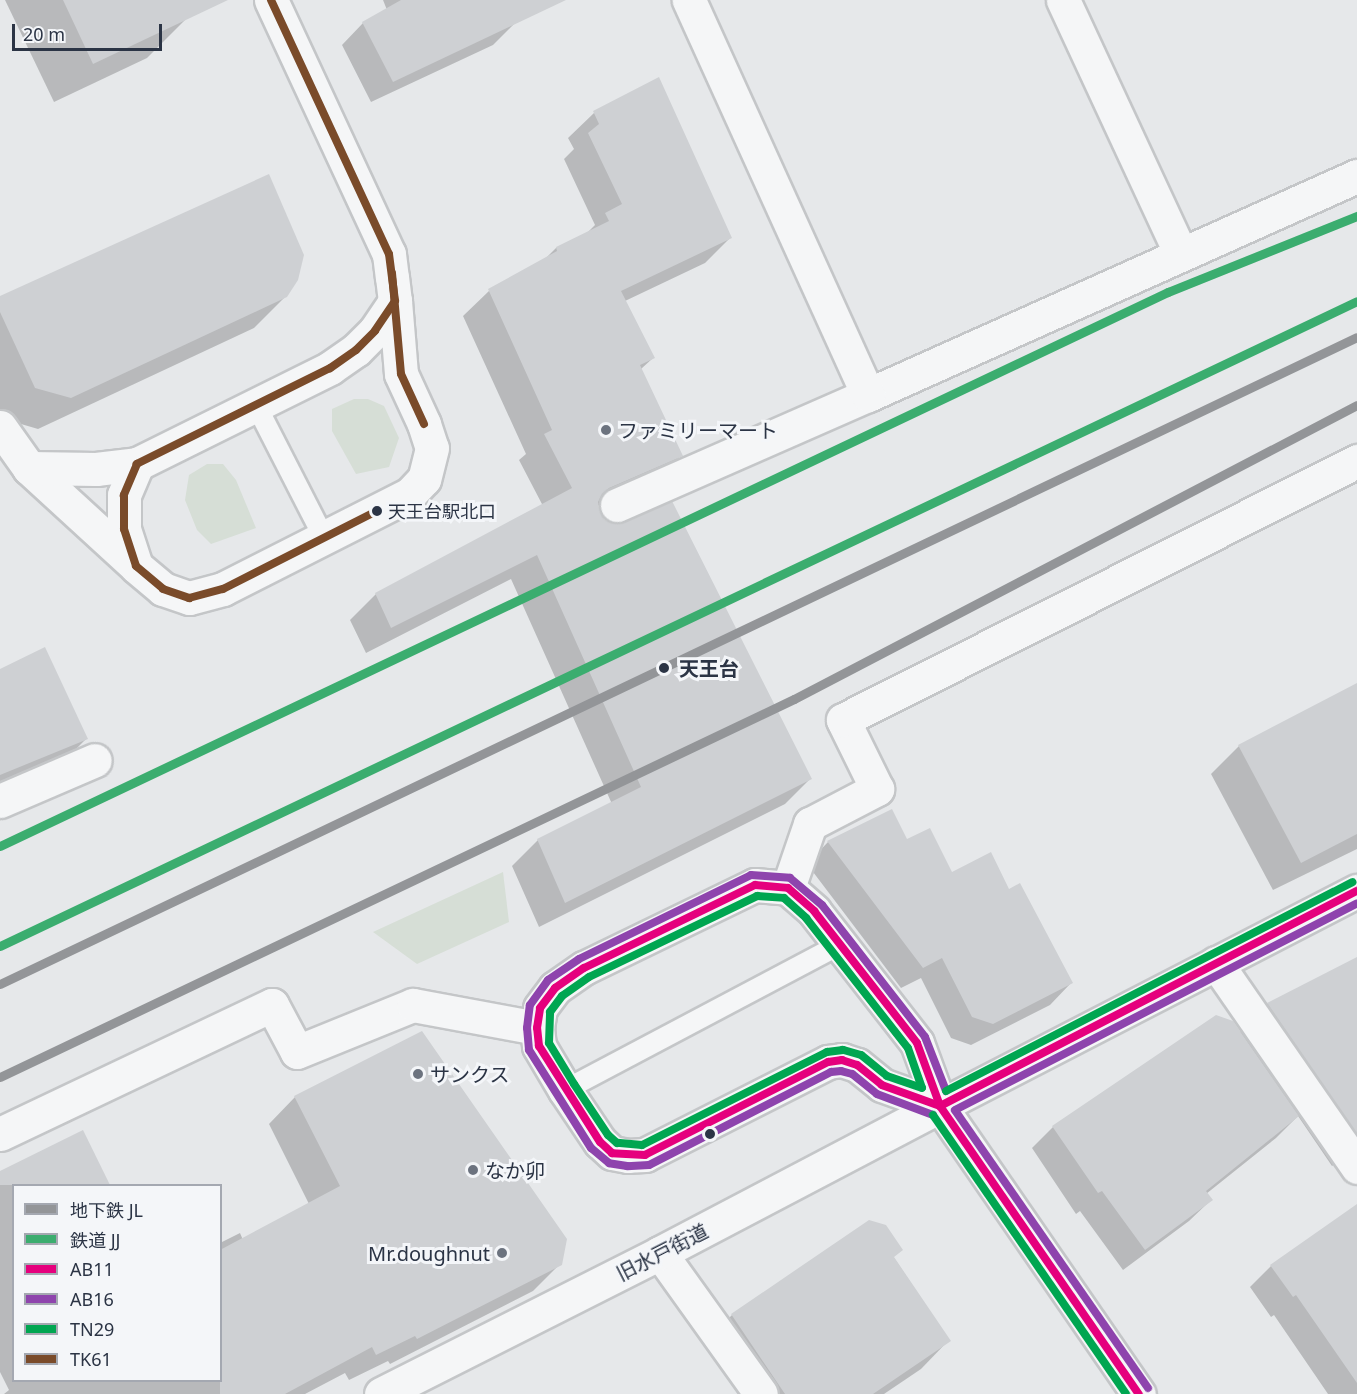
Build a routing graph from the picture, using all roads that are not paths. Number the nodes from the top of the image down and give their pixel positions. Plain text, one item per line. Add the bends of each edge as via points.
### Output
1 (271, 0) edge
2 (689, 0) edge
3 (1063, 0) edge
4 (1357, 176) edge
5 (1181, 254) junction
6 (394, 301) junction
7 (330, 368) junction
8 (401, 374) junction
9 (868, 395) junction
10 (256, 405) junction
11 (0, 427) edge
12 (1357, 461) edge
13 (137, 464) junction
14 (29, 468) junction
15 (617, 505) dead end
16 (324, 538) junction
17 (136, 566) junction
18 (95, 760) dead end
19 (0, 801) edge
20 (788, 888) junction
21 (1357, 891) edge
22 (841, 944) junction
23 (1216, 963) junction
24 (537, 1028) junction
25 (565, 1090) junction
26 (940, 1106) junction
27 (0, 1134) edge
28 (1357, 1167) edge
29 (660, 1253) junction
30 (381, 1394) edge
31 (761, 1394) edge
32 (1139, 1394) edge

1 - 6 street via 389,254
2 - 9 street
3 - 5 street
4 - 5 street
5 - 9 street
6 - 7 street via 375,331
6 - 8 street
7 - 8 street via 357,362 382,363
7 - 10 street
8 - 16 street via 432,448 424,479 410,494
9 - 15 street
10 - 13 street
10 - 16 lane
11 - 14 street
12 - 20 street via 843,720 877,789 810,824
13 - 14 street via 96,469
13 - 17 street via 124,495 124,529
14 - 17 street
16 - 17 street via 223,589 189,598 163,589
18 - 19 street
20 - 22 street
20 - 24 street via 755,885 584,968 555,988 540,1008
21 - 23 street, 旧水戸街道
22 - 25 lane
22 - 26 street via 917,1043
23 - 26 street, 旧水戸街道
23 - 28 street
24 - 25 street via 539,1046
24 - 27 street via 412,1005 297,1052 272,1005
25 - 26 street via 600,1142 612,1153 628,1156 645,1155 828,1062 842,1060 857,1065 882,1085
26 - 29 street, 旧水戸街道
26 - 32 street
29 - 30 street, 旧水戸街道
29 - 31 street

